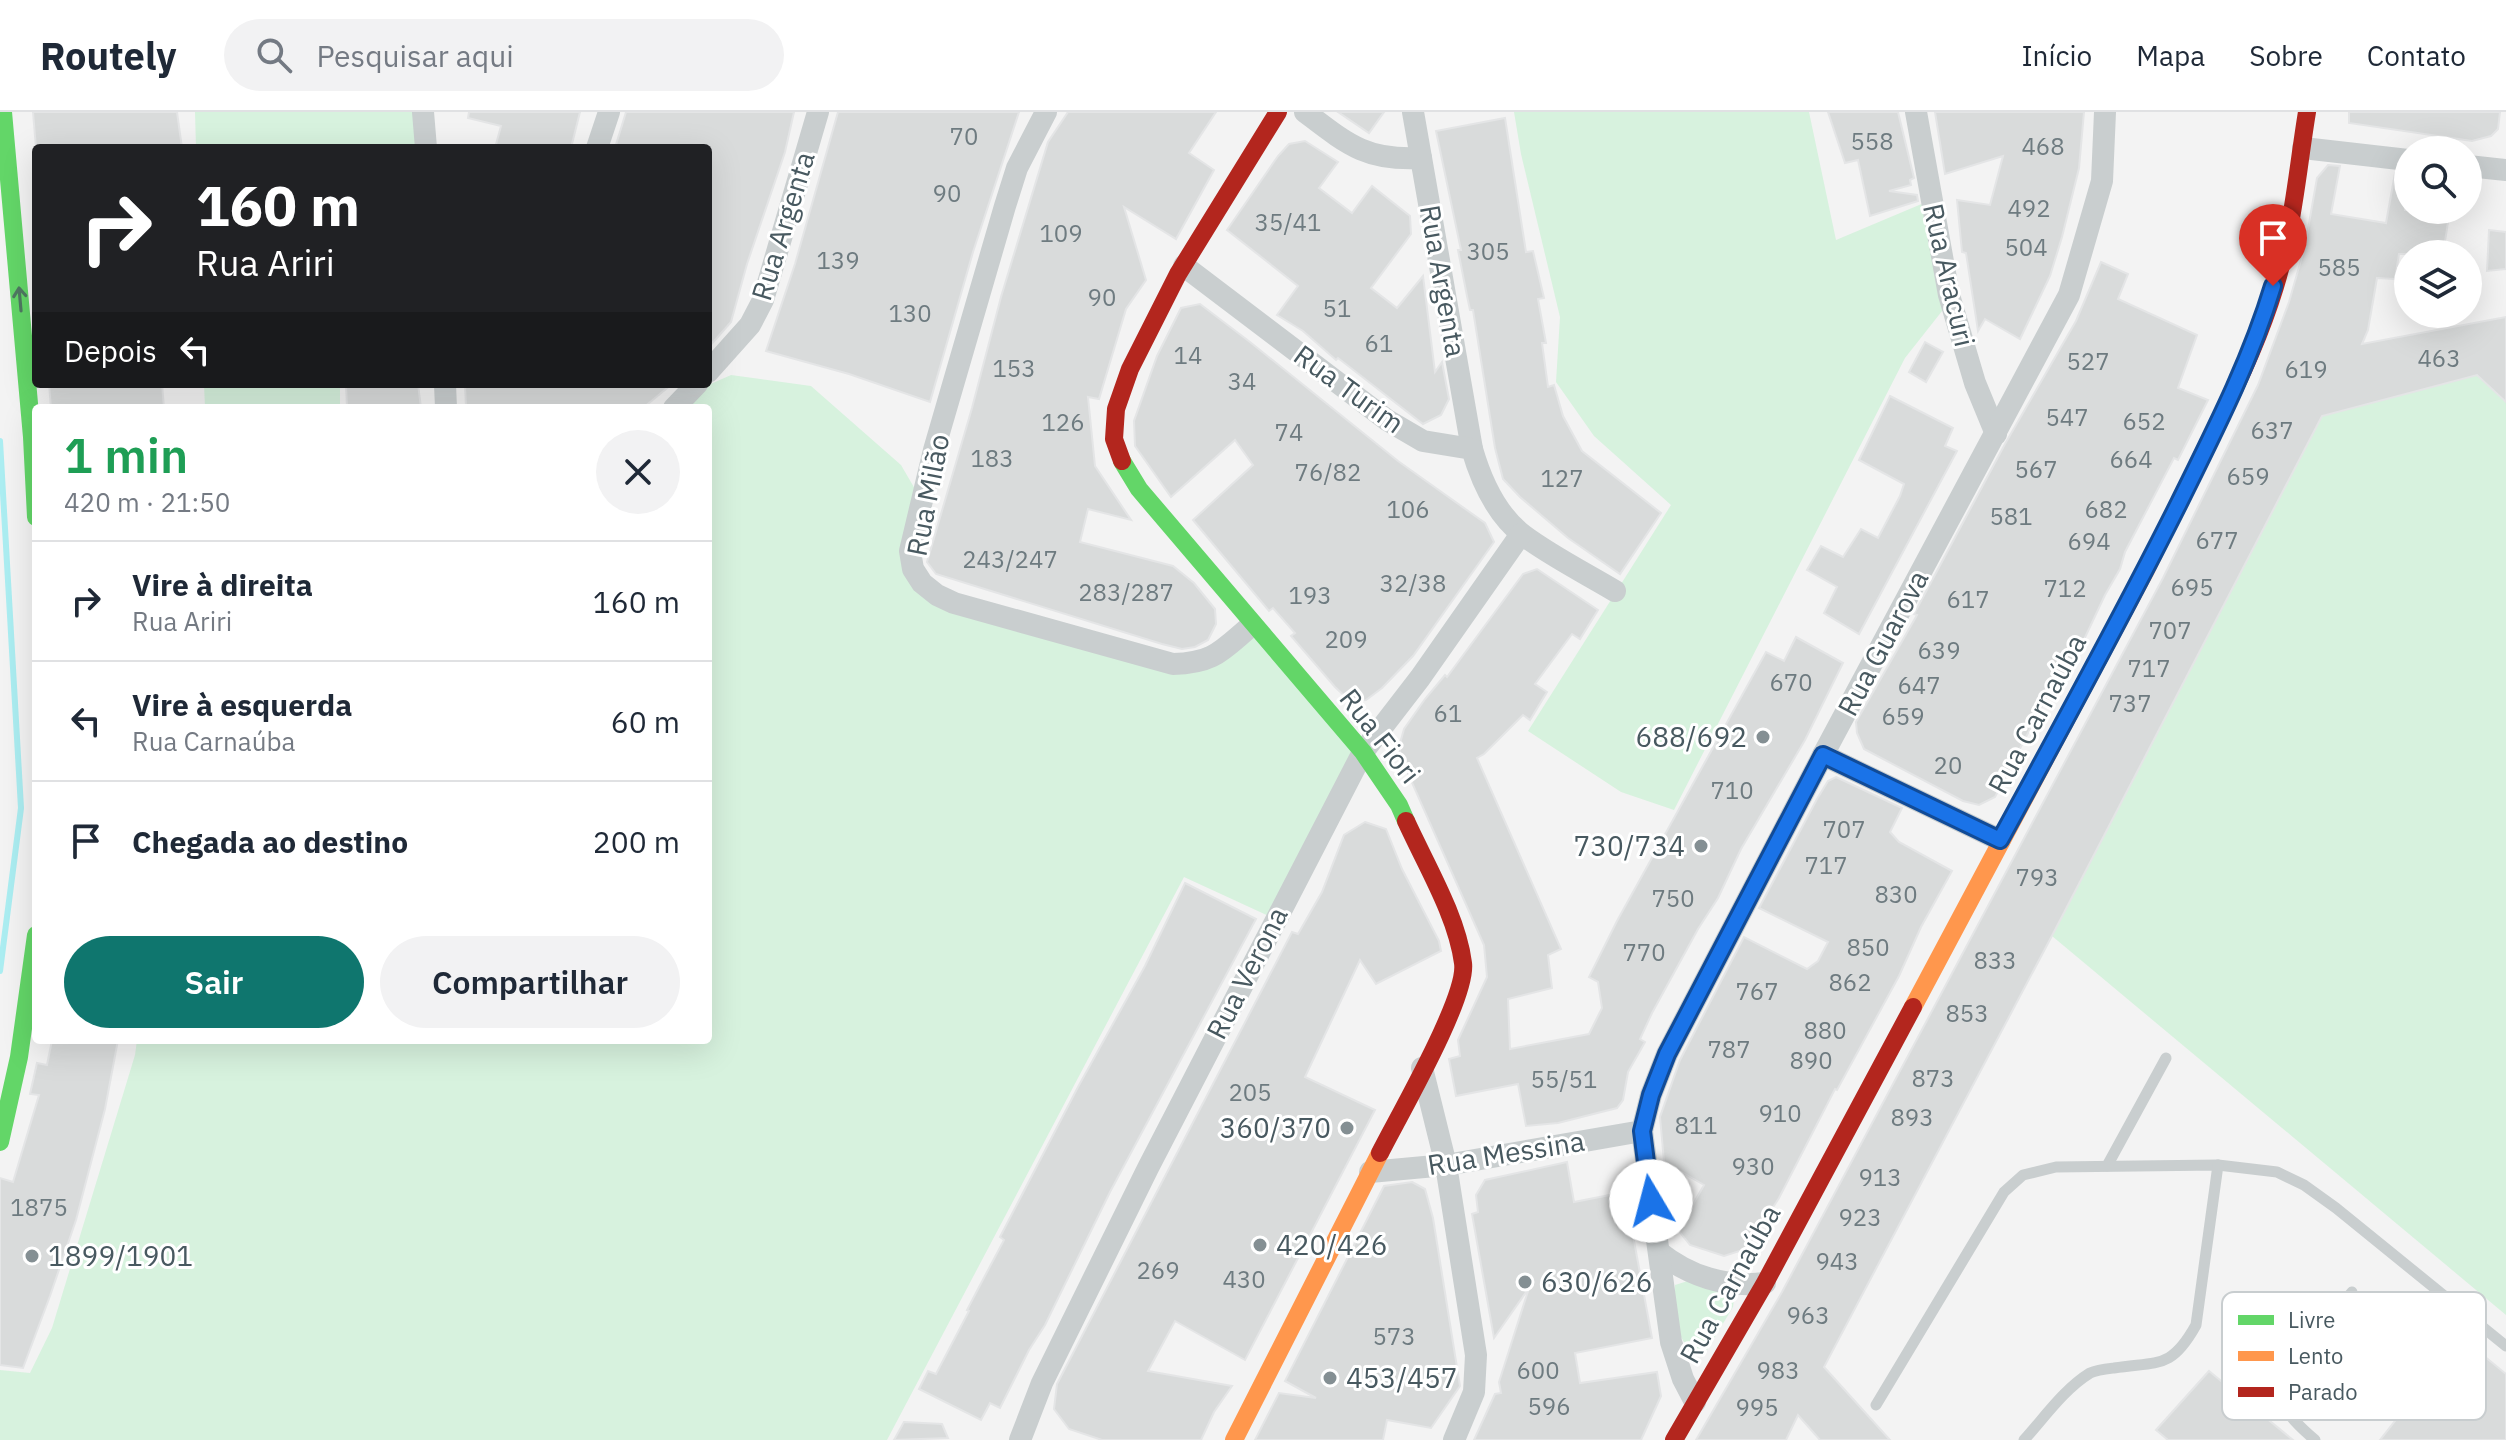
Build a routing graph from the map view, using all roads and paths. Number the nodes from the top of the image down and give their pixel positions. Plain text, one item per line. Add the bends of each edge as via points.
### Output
1 (3, 112) edge
2 (423, 112) edge
3 (609, 112) edge
4 (818, 112) edge
5 (1046, 112) edge
6 (1278, 112) edge
7 (1305, 112) edge
8 (1413, 112) edge
9 (1916, 112) edge
10 (2105, 112) edge
11 (2307, 112) edge
12 (426, 144) edge
13 (598, 144) edge
14 (2303, 148) junction
15 (1421, 158) junction
16 (2394, 158) edge
17 (2482, 167) edge
18 (2506, 170) edge
19 (1184, 266) junction
20 (712, 368) edge
21 (693, 388) edge
22 (678, 404) edge
23 (1996, 434) junction
24 (32, 441) edge
25 (1472, 449) junction
26 (1521, 534) junction
27 (1615, 591) dead end
28 (1252, 625) junction
29 (1363, 752) junction
30 (1823, 755) junction
31 (2000, 840) junction
32 (32, 964) edge
33 (2166, 1058) dead end
34 (1422, 1068) junction
35 (4, 1106) edge
36 (1642, 1131) junction
37 (0, 1142) edge
38 (1446, 1165) junction
39 (2218, 1165) junction
40 (2107, 1166) junction
41 (1370, 1172) junction
42 (1659, 1252) junction
43 (1765, 1283) junction
44 (2440, 1292) edge
45 (2486, 1330) edge
46 (2506, 1346) edge
47 (1695, 1402) junction
48 (1876, 1405) dead end
49 (2293, 1420) edge
50 (1020, 1440) edge
51 (1234, 1440) edge
52 (1454, 1440) edge
53 (1674, 1440) edge
54 (2024, 1440) edge
55 (2315, 1440) edge

24 -> 1 street
2 - 12 street
3 - 13 street
4 - 20 street, Rua Argenta via 763,300 750,325
5 - 28 street, Rua Milão via 1017,168 934,450 910,551 913,569 922,583 954,603 1173,664 1211,658
6 - 19 street, Rua Fiori
7 - 15 street via 1371,155
8 - 15 street, Rua Argenta
9 - 23 street, Rua Aracuri via 1949,295
10 - 23 street, Rua Guarova via 2102,181 2069,295
11 - 14 street, Rua Carnaúba
14 - 16 street
14 - 31 street, Rua Carnaúba via 2287,241 2240,378 2146,570
15 - 25 street, Rua Argenta
17 - 18 street
19 - 25 street, Rua Turim via 1387,420 1423,441
19 - 28 street, Rua Fiori via 1121,390 1114,439 1139,489
21 - 22 street
23 - 30 street, Rua Guarova
25 - 26 street via 1480,477
26 - 27 street
26 - 29 street, Rua Verona
28 - 29 street, Rua Fiori
29 - 34 street, Rua Fiori via 1399,805 1457,934 1464,967 1457,1000
29 - 50 street, Rua Verona via 1148,1168 1042,1383
30 - 31 street
30 - 36 street, Rua Guarova via 1667,1054
31 - 43 street, Rua Carnaúba
32 - 35 street via 19,1057
33 - 40 lane
34 - 38 street
34 - 41 street, Rua Fiori
35 - 37 street
36 - 38 street, Rua Messina
36 - 42 street, Rua Guarova
38 - 41 street, Rua Messina
38 - 52 street via 1476,1355 1474,1392
39 - 40 lane
39 - 44 lane via 2277,1172 2304,1185
39 - 54 lane via 2196,1325 2186,1343 2158,1364 2092,1372 2072,1386
40 - 48 lane via 2056,1167 2023,1175 2004,1192
41 - 51 street, Rua Fiori
42 - 43 street via 1689,1273 1738,1284
42 - 47 street, Rua Guarova via 1671,1342
43 - 47 street, Rua Carnaúba
45 - 46 lane
47 - 53 street, Rua Carnaúba
49 - 55 lane

